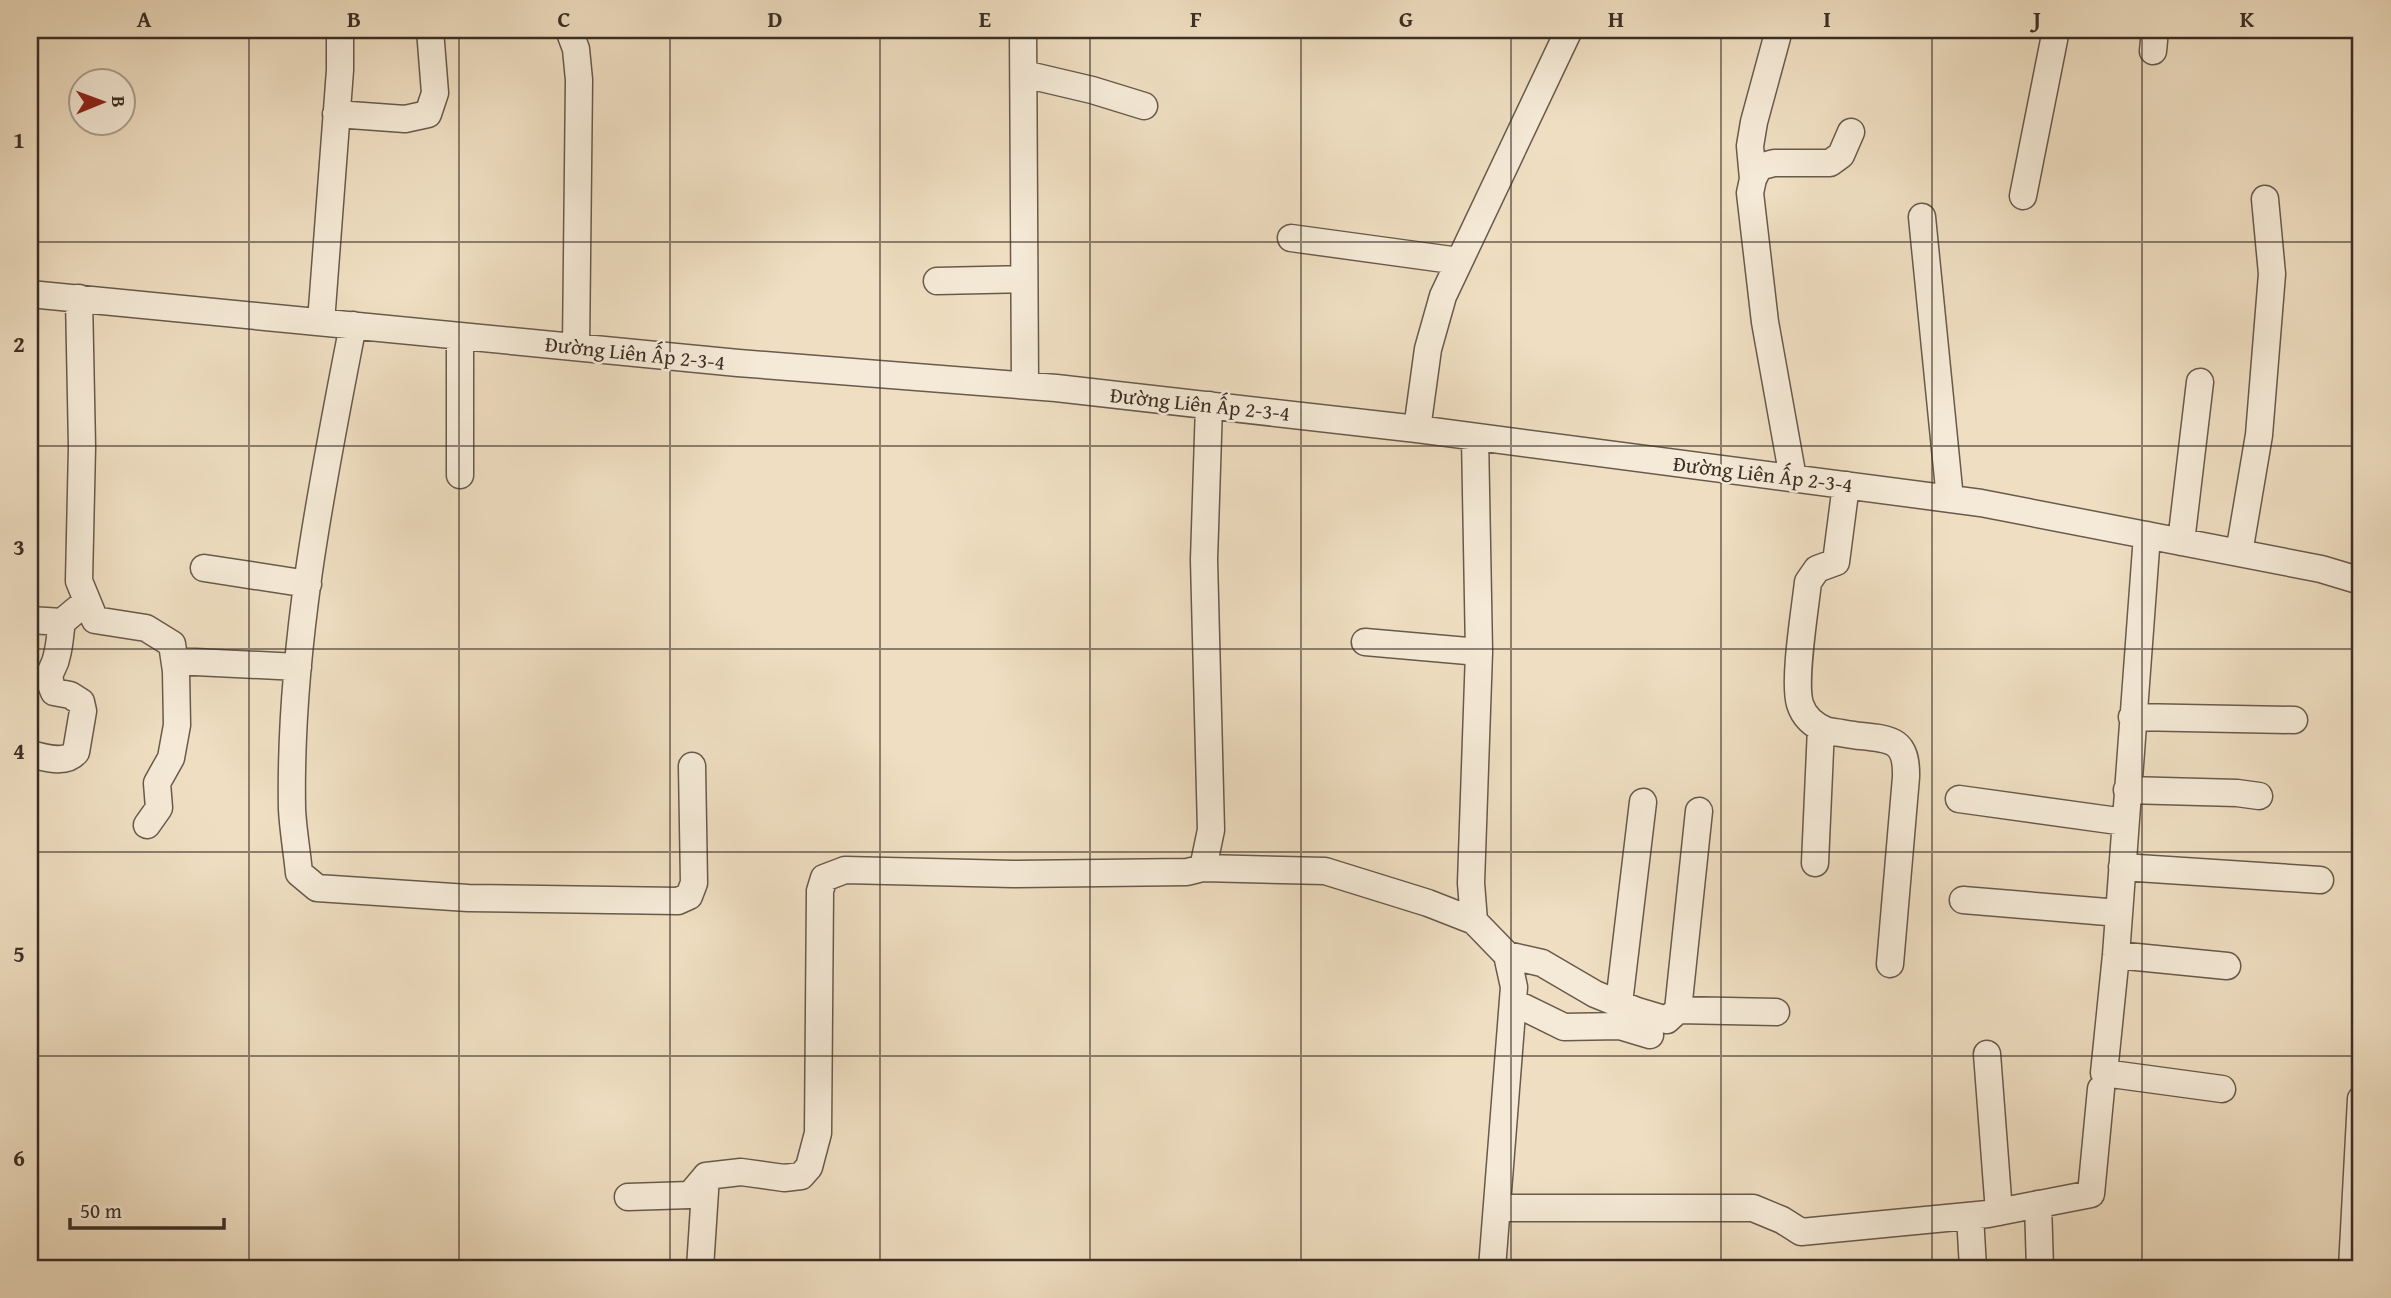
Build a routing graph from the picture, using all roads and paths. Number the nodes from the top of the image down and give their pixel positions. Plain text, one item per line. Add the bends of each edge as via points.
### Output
1 (340, 30) edge
2 (430, 30) edge
3 (569, 30) edge
4 (1023, 30) edge
5 (1569, 30) edge
6 (1779, 30) edge
7 (2056, 30) edge
8 (1024, 74) junction
9 (1144, 106) dead end
10 (336, 114) junction
11 (1851, 132) dead end
12 (1753, 179) junction
13 (2023, 196) dead end
14 (2265, 199) dead end
15 (1922, 217) dead end
16 (1291, 239) dead end
17 (1459, 261) junction
18 (1024, 279) junction
19 (937, 281) dead end
20 (30, 294) edge
21 (79, 298) junction
22 (321, 322) junction
23 (353, 325) junction
24 (460, 336) junction
25 (576, 347) junction
26 (2200, 382) dead end
27 (1025, 385) junction
28 (1209, 405) junction
29 (1417, 429) junction
30 (1475, 437) junction
31 (460, 475) dead end
32 (1793, 478) junction
33 (1846, 485) junction
34 (1950, 499) junction
35 (2147, 535) junction
36 (2181, 542) junction
37 (2239, 553) junction
38 (204, 568) dead end
39 (2361, 581) edge
40 (308, 584) junction
41 (87, 601) junction
42 (30, 620) edge
43 (62, 622) junction
44 (1365, 642) dead end
45 (1479, 652) junction
46 (175, 661) junction
47 (298, 667) junction
48 (2132, 717) junction
49 (2294, 720) dead end
50 (1821, 728) junction
51 (30, 754) edge
52 (691, 766) dead end
53 (2127, 790) junction
54 (2259, 796) dead end
55 (1959, 799) dead end
56 (1643, 802) dead end
57 (1699, 811) dead end
58 (2125, 822) junction
59 (147, 825) dead end
60 (1815, 863) dead end
61 (2122, 867) junction
62 (1203, 868) junction
63 (2320, 880) dead end
64 (1963, 900) dead end
65 (2119, 913) junction
66 (1474, 921) junction
67 (1507, 955) junction
68 (2116, 955) junction
69 (1889, 964) dead end
70 (2227, 966) dead end
71 (1513, 1002) junction
72 (1619, 1003) junction
73 (1678, 1010) junction
74 (1776, 1012) dead end
75 (1650, 1035) dead end
76 (1987, 1054) dead end
77 (2222, 1088) dead end
78 (2101, 1089) dead end
79 (2361, 1099) edge
80 (706, 1176) junction
81 (628, 1197) dead end
82 (2038, 1205) junction
83 (1497, 1208) junction
84 (1999, 1212) junction
85 (1970, 1216) junction
86 (700, 1268) edge
87 (1492, 1268) edge
88 (1973, 1268) edge
89 (2040, 1268) edge
90 (2352, 1268) edge

1 - 10 street
2 - 10 street via 435,93 428,114 405,119
3 - 25 street via 579,80
4 - 8 street
5 - 17 street
6 - 12 street via 1754,122 1750,146
7 - 13 street
8 - 9 street
8 - 18 street
10 - 22 street
11 - 12 street via 1841,155 1830,163 1774,163 1759,167
12 - 32 street via 1753,233
14 - 37 street via 2272,274 2259,435
15 - 34 street
16 - 17 street
17 - 29 street via 1428,349
18 - 19 street
18 - 27 street
20 - 21 street, Đường Liên Ấp 2-3-4
21 - 22 street, Đường Liên Ấp 2-3-4
21 - 41 street via 79,581
22 - 23 street, Đường Liên Ấp 2-3-4
23 - 24 street, Đường Liên Ấp 2-3-4
23 - 40 street
24 - 25 street, Đường Liên Ấp 2-3-4
24 - 31 street
25 - 27 street, Đường Liên Ấp 2-3-4
26 - 36 street
27 - 28 street, Đường Liên Ấp 2-3-4
28 - 29 street, Đường Liên Ấp 2-3-4
28 - 62 street via 1204,560 1211,830
29 - 30 street, Đường Liên Ấp 2-3-4
30 - 32 street, Đường Liên Ấp 2-3-4
30 - 45 street
32 - 33 street, Đường Liên Ấp 2-3-4
33 - 34 street, Đường Liên Ấp 2-3-4
33 - 50 street via 1836,562 1817,569 1808,582 1798,690 1804,712
34 - 35 street, Đường Liên Ấp 2-3-4
35 - 36 street, Đường Liên Ấp 2-3-4
35 - 48 street
36 - 37 street, Đường Liên Ấp 2-3-4
37 - 39 street, Đường Liên Ấp 2-3-4
38 - 40 street
40 - 47 street
41 - 43 street
41 - 46 street via 95,620 146,628 172,644
42 - 43 street
43 - 51 street via 50,680 54,692 81,702 76,752 66,759
44 - 45 street
45 - 66 street via 1471,883
46 - 47 street
46 - 59 street via 176,739 157,783 159,808
47 - 52 street via 292,811 299,873 317,888 468,898 683,899 694,883
48 - 49 street
48 - 53 street
50 - 60 street
50 - 69 street via 1888,739 1906,758
53 - 54 street
53 - 58 street
55 - 58 street
56 - 72 street
57 - 73 street
58 - 61 street
61 - 63 street
61 - 65 street
62 - 66 street via 1325,871
62 - 80 street via 1013,874 845,870 824,878 820,891 818,1133 809,1167 801,1176 784,1178 741,1172
64 - 65 street
65 - 68 street
66 - 67 street
67 - 71 street
67 - 72 street via 1542,963
68 - 70 street
68 - 77 street via 2104,1073
71 - 75 street via 1564,1027 1620,1027
71 - 83 street
72 - 73 street via 1667,1020
73 - 74 street
76 - 84 street
78 - 82 street via 2091,1194
79 - 90 street
80 - 81 street via 691,1195
80 - 86 street
82 - 84 street
82 - 89 street
83 - 85 street via 1754,1208 1801,1232
83 - 87 street
84 - 85 street
85 - 88 street

